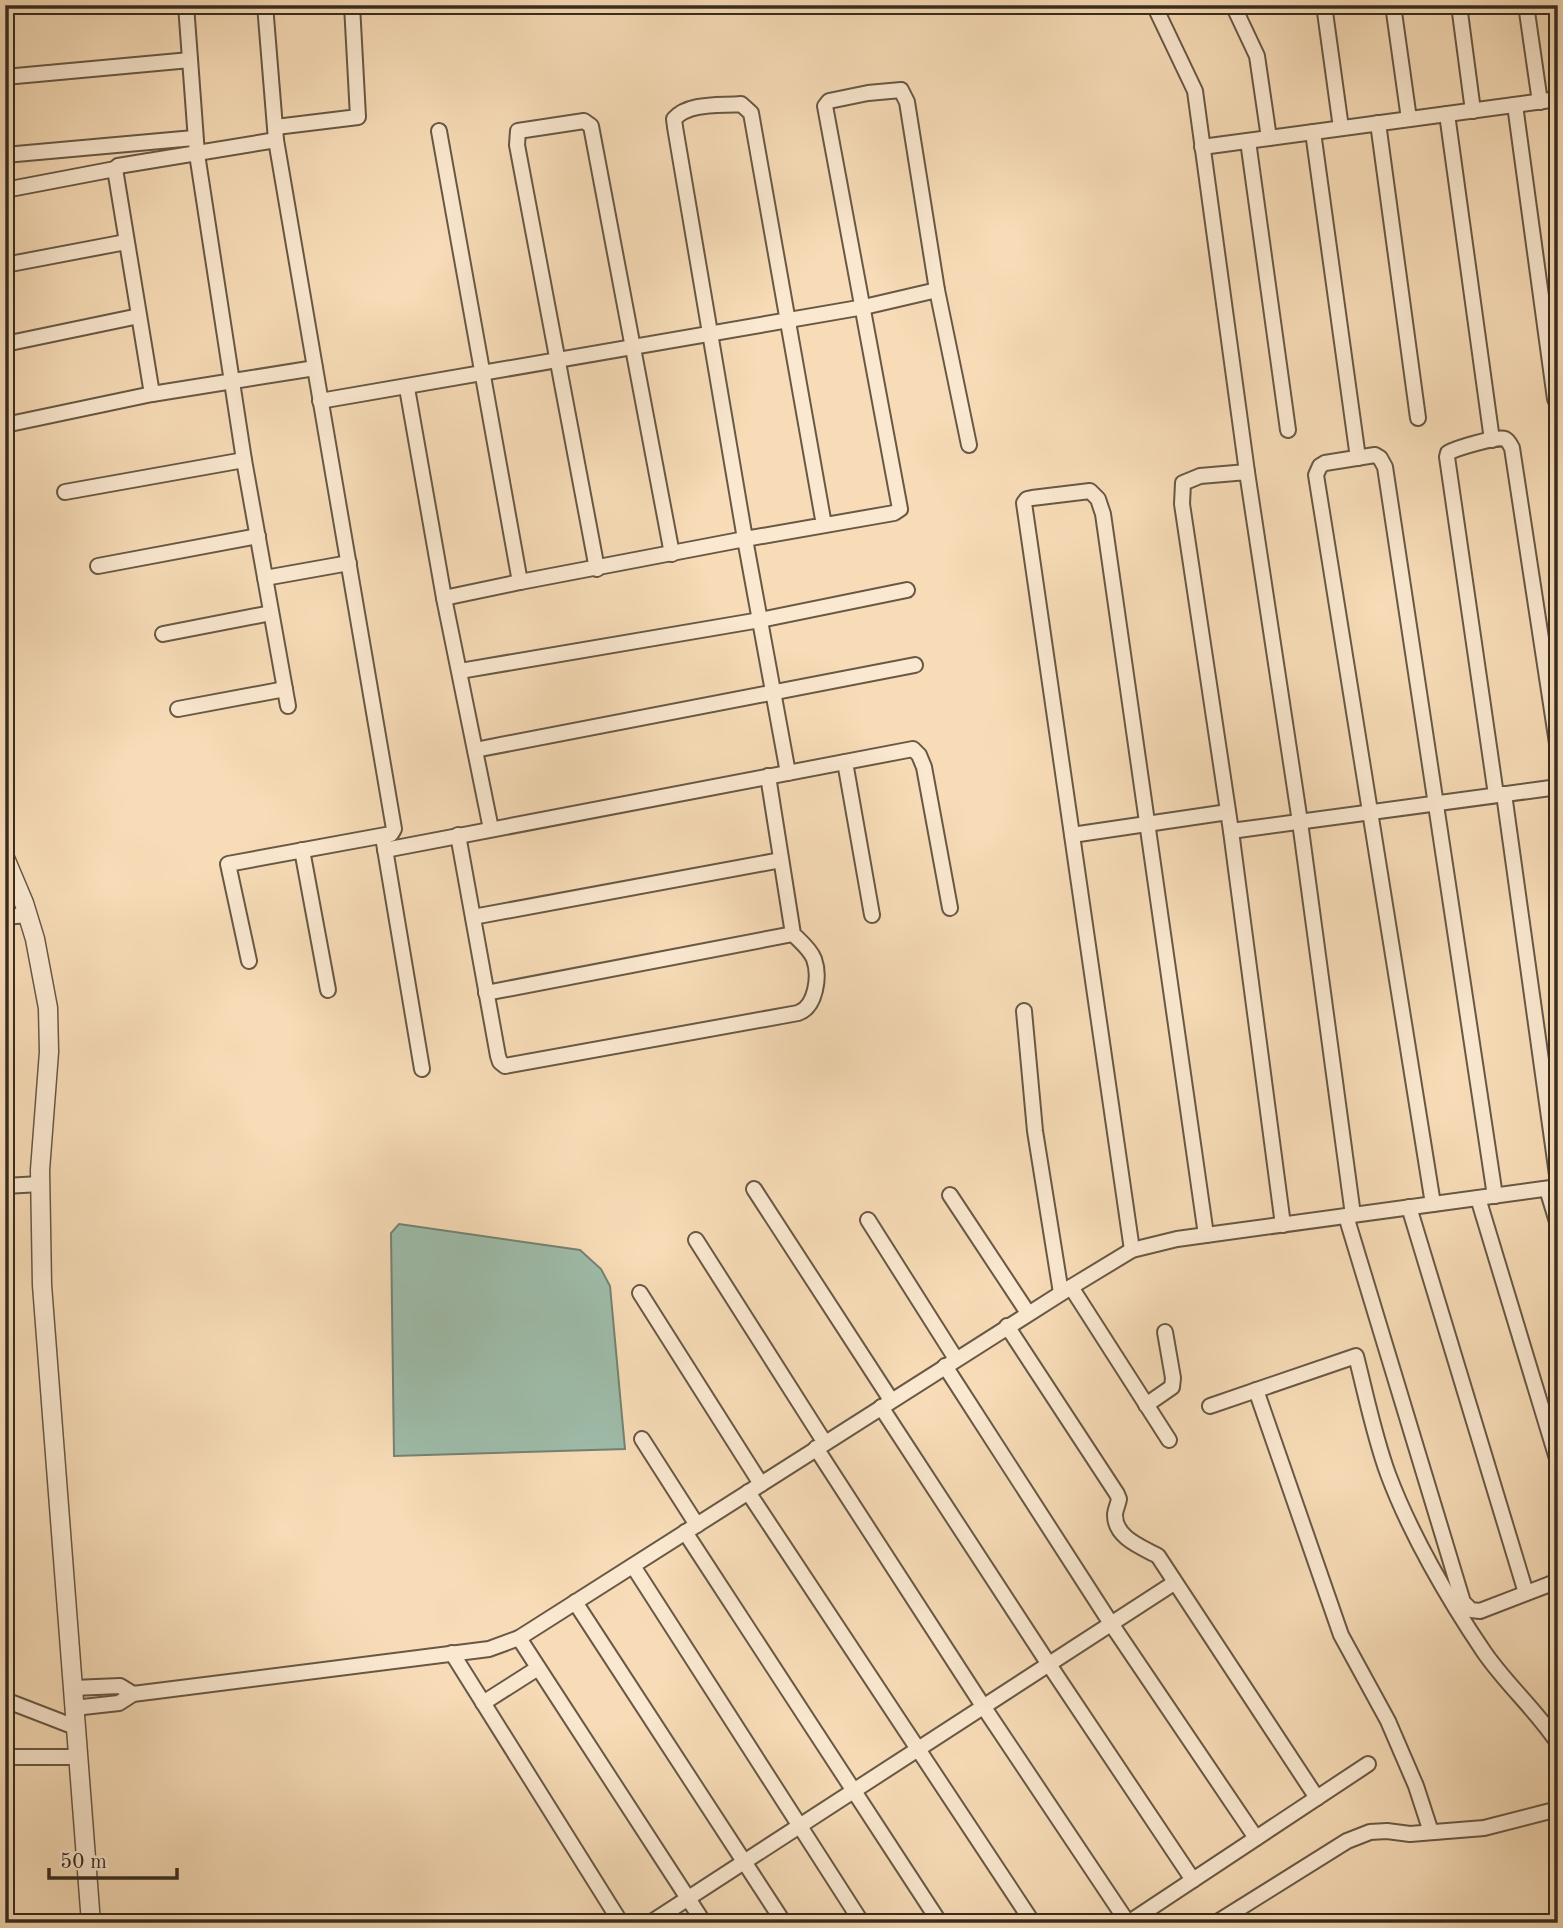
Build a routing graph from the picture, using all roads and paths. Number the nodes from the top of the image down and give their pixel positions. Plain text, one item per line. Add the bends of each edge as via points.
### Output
1 (186, 5) edge
2 (265, 5) edge
3 (352, 5) edge
4 (1154, 5) edge
5 (1233, 5) edge
6 (1393, 5) edge
7 (1459, 5) edge
8 (1526, 5) edge
9 (1325, 12) dead end
10 (190, 60) junction
11 (5, 77) edge
12 (1558, 99) edge
13 (1539, 102) junction
14 (1515, 105) junction
15 (1474, 111) junction
16 (1447, 114) junction
17 (1409, 119) junction
18 (1378, 123) junction
19 (1341, 128) junction
20 (439, 131) dead end
21 (1313, 132) junction
22 (276, 133) junction
23 (194, 138) junction
24 (1269, 138) junction
25 (1248, 141) junction
26 (1202, 147) junction
27 (197, 154) junction
28 (5, 156) edge
29 (115, 169) junction
30 (5, 190) edge
31 (126, 242) junction
32 (5, 265) edge
33 (937, 290) junction
34 (864, 307) junction
35 (139, 316) junction
36 (788, 320) junction
37 (710, 334) junction
38 (5, 344) edge
39 (634, 347) junction
40 (557, 361) junction
41 (315, 368) junction
42 (482, 374) junction
43 (232, 382) junction
44 (407, 388) junction
45 (152, 394) junction
46 (1555, 399) dead end
47 (320, 401) junction
48 (1418, 418) dead end
49 (5, 425) edge
50 (1288, 430) dead end
51 (1492, 440) junction
52 (969, 444) dead end
53 (1358, 458) junction
54 (244, 460) junction
55 (1247, 472) junction
56 (65, 492) dead end
57 (824, 525) junction
58 (258, 536) junction
59 (744, 539) junction
60 (671, 554) junction
61 (349, 563) junction
62 (98, 566) dead end
63 (597, 569) junction
64 (265, 578) junction
65 (520, 582) junction
66 (907, 590) dead end
67 (444, 598) junction
68 (271, 613) junction
69 (760, 620) junction
70 (163, 634) dead end
71 (915, 665) dead end
72 (460, 671) junction
73 (285, 689) junction
74 (773, 694) junction
75 (288, 706) dead end
76 (178, 709) dead end
77 (475, 750) junction
78 (1558, 750) edge
79 (845, 762) junction
80 (788, 773) junction
81 (768, 776) junction
82 (1558, 787) edge
83 (1500, 795) junction
84 (1435, 804) junction
85 (1228, 812) junction
86 (1371, 813) junction
87 (1300, 822) junction
88 (1148, 824) junction
89 (491, 829) junction
90 (1231, 831) junction
91 (458, 835) junction
92 (1072, 835) junction
93 (384, 842) junction
94 (302, 850) junction
95 (5, 858) edge
96 (781, 860) junction
97 (950, 908) dead end
98 (27, 915) junction
99 (872, 915) dead end
100 (473, 916) junction
101 (5, 917) edge
102 (793, 934) junction
103 (249, 961) dead end
104 (327, 990) dead end
105 (486, 993) junction
106 (1024, 1011) dead end
107 (422, 1069) dead end
108 (40, 1184) junction
109 (5, 1186) edge
110 (1554, 1186) edge
111 (754, 1189) dead end
112 (950, 1195) dead end
113 (1495, 1196) junction
114 (1478, 1198) junction
115 (1433, 1204) junction
116 (1409, 1207) junction
117 (1350, 1215) junction
118 (868, 1220) dead end
119 (1283, 1225) junction
120 (1558, 1225) edge
121 (1206, 1235) junction
122 (696, 1240) dead end
123 (1132, 1250) junction
124 (1066, 1290) junction
125 (640, 1293) dead end
126 (1028, 1313) junction
127 (1007, 1326) junction
128 (1165, 1332) dead end
129 (950, 1362) junction
130 (1256, 1390) junction
131 (886, 1403) junction
132 (1146, 1405) junction
133 (1210, 1406) dead end
134 (642, 1439) dead end
135 (1169, 1440) dead end
136 (820, 1446) junction
137 (1558, 1462) edge
138 (755, 1488) junction
139 (691, 1529) junction
140 (633, 1566) junction
141 (1558, 1581) edge
142 (1174, 1583) junction
143 (1526, 1593) junction
144 (575, 1602) junction
145 (1110, 1622) junction
146 (519, 1638) junction
147 (452, 1653) junction
148 (1048, 1663) junction
149 (538, 1668) junction
150 (73, 1688) junction
151 (133, 1694) junction
152 (5, 1700) edge
153 (483, 1703) junction
154 (983, 1706) junction
155 (74, 1708) junction
156 (75, 1727) junction
157 (1558, 1742) edge
158 (918, 1749) junction
159 (5, 1757) edge
160 (79, 1757) junction
161 (1368, 1765) dead end
162 (854, 1791) junction
163 (1317, 1798) junction
164 (1558, 1809) edge
165 (800, 1826) junction
166 (1431, 1832) junction
167 (1256, 1838) junction
168 (744, 1862) junction
169 (1193, 1880) junction
170 (688, 1898) junction
171 (91, 1923) edge
172 (621, 1923) edge
173 (650, 1923) edge
174 (704, 1923) edge
175 (784, 1923) edge
176 (862, 1923) edge
177 (940, 1923) edge
178 (1033, 1923) edge
179 (1128, 1923) edge
180 (1216, 1923) edge

1 - 10 street
2 - 22 street
3 - 22 street via 358,117
4 - 26 street via 1195,91
5 - 24 street via 1257,56
6 - 17 street
7 - 15 street
8 - 13 street
9 - 19 street
10 - 11 street
10 - 23 street
12 - 13 street
13 - 14 street
14 - 15 street
14 - 46 street
15 - 16 street
16 - 17 street
16 - 51 street
17 - 18 street
18 - 19 street
18 - 48 street
19 - 21 street
20 - 42 street
21 - 24 street
21 - 53 street
22 - 27 street
22 - 41 street
23 - 27 street
23 - 28 street
24 - 25 street
25 - 26 street
25 - 50 street
26 - 55 street
27 - 29 street
27 - 43 street
29 - 30 street
29 - 31 street
31 - 32 street
31 - 35 street
33 - 34 street
33 - 34 street via 907,103 901,90 829,101 825,106
33 - 52 street
34 - 36 street
34 - 57 street via 900,509
35 - 38 street
35 - 45 street
36 - 37 street
36 - 37 street via 751,113 741,104 693,107 674,119
36 - 57 street
37 - 39 street
37 - 59 street
39 - 40 street
39 - 40 street via 591,126 584,121 518,131
39 - 60 street
40 - 42 street
40 - 63 street
41 - 43 street
41 - 47 street
42 - 44 street
42 - 65 street
43 - 45 street
43 - 54 street
44 - 47 street
44 - 67 street
45 - 49 street
47 - 61 street
51 - 78 street via 1508,442 1515,458
51 - 83 street via 1456,448 1447,457
53 - 84 street via 1375,455 1385,467
53 - 86 street via 1325,463 1317,475
54 - 56 street
54 - 58 street
55 - 85 street via 1199,475 1183,484 1182,503
55 - 87 street
57 - 59 street
58 - 62 street
58 - 64 street
59 - 60 street
59 - 69 street
60 - 63 street
61 - 64 street
61 - 93 street via 394,829
63 - 65 street
64 - 68 street
65 - 67 street
66 - 69 street
67 - 72 street
68 - 70 street
68 - 73 street
69 - 72 street
69 - 74 street
71 - 74 street
72 - 77 street
73 - 75 street
73 - 76 street
74 - 77 street
74 - 80 street
77 - 89 street
79 - 80 street
79 - 97 street via 913,749 919,755
79 - 99 street
80 - 81 street
81 - 89 street
81 - 96 street
82 - 83 street
83 - 84 street
83 - 110 street
84 - 86 street
84 - 113 street
85 - 88 street
85 - 90 street
86 - 87 street
86 - 115 street
87 - 90 street
87 - 117 street
88 - 92 street
88 - 92 street via 1103,513 1090,491 1032,498 1024,503
88 - 121 street
89 - 91 street
90 - 119 street
91 - 93 street
91 - 100 street
92 - 123 street
93 - 94 street
93 - 107 street
94 - 103 street via 228,864
94 - 104 street
95 - 98 street
96 - 100 street
96 - 102 street
98 - 101 street
98 - 108 street via 48,1008
100 - 105 street
102 - 105 street
102 - 105 street via 808,949 816,971 810,1003 797,1013 505,1066 498,1056
106 - 124 street via 1035,1130
108 - 109 street
108 - 150 street via 42,1285
110 - 113 street
110 - 120 street
111 - 131 street
112 - 126 street
113 - 114 street
114 - 115 street
114 - 137 street
115 - 116 street
116 - 117 street
116 - 143 street
117 - 119 street
117 - 143 street via 1463,1602 1480,1611
118 - 129 street
119 - 121 street
121 - 123 street
122 - 136 street
123 - 124 street
124 - 126 street
124 - 132 street
125 - 138 street
126 - 127 street
127 - 129 street
127 - 142 street via 1117,1494 1117,1525 1131,1541 1158,1556
128 - 132 street via 1172,1387
129 - 131 street
129 - 145 street
130 - 133 street
130 - 157 street via 1356,1356 1374,1430 1404,1512 1484,1652
130 - 166 street via 1341,1635 1388,1721
131 - 136 street
131 - 148 street
132 - 135 street
134 - 139 street
136 - 138 street
136 - 154 street
138 - 139 street
138 - 158 street
139 - 140 street
139 - 162 street
140 - 144 street
140 - 165 street
141 - 143 street
142 - 145 street
142 - 163 street
144 - 146 street
144 - 168 street
145 - 148 street
145 - 167 street
146 - 147 street
146 - 149 street
147 - 151 street
147 - 153 street
148 - 154 street
148 - 169 street
149 - 153 street
149 - 170 street
150 - 151 street via 120,1686
150 - 155 street
151 - 155 street via 119,1703
152 - 156 street
153 - 172 street
154 - 158 street
154 - 179 street
155 - 156 street
156 - 160 street
158 - 162 street
158 - 178 street
159 - 160 street
160 - 171 street
161 - 163 street
162 - 165 street
162 - 177 street
163 - 167 street
164 - 166 street via 1484,1828
165 - 168 street
165 - 176 street
166 - 180 street via 1356,1836
167 - 169 street
168 - 170 street
168 - 175 street
169 - 179 street
170 - 173 street
170 - 174 street

